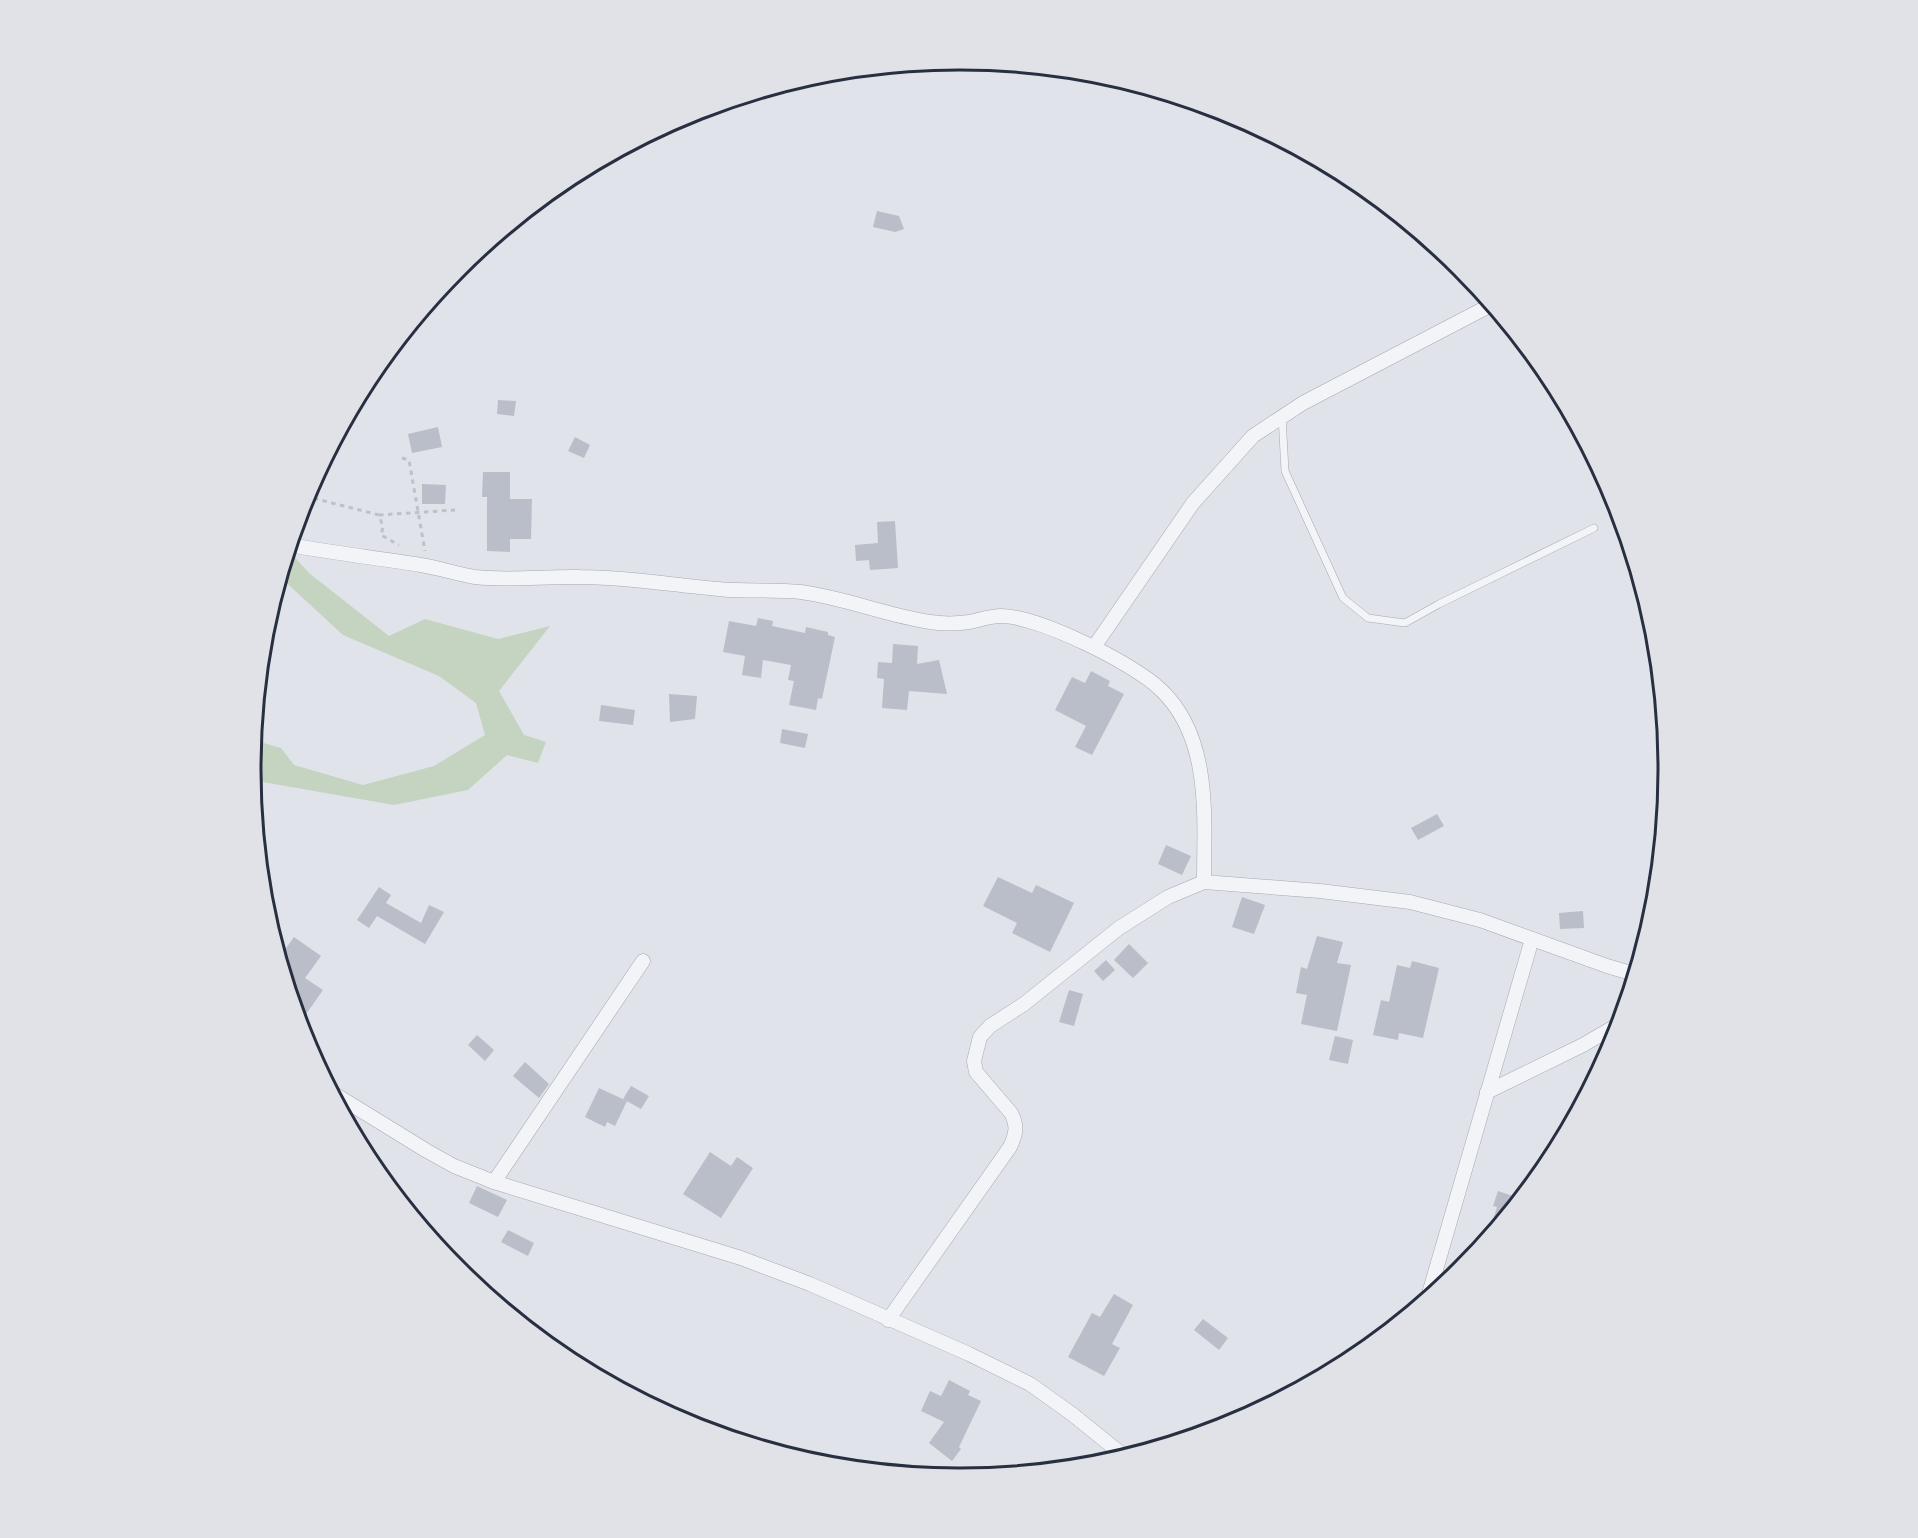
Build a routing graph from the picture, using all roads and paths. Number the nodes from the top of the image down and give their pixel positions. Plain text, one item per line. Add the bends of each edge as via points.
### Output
1 (1484, 308) edge
2 (1282, 417) junction
3 (402, 458) dead end
4 (315, 499) edge
5 (455, 510) dead end
6 (417, 513) junction
7 (379, 515) junction
8 (1594, 528) dead end
9 (297, 546) edge
10 (426, 566) junction
11 (1094, 647) junction
12 (1204, 882) junction
13 (1532, 939) junction
14 (643, 961) dead end
15 (1627, 972) edge
16 (1606, 1032) edge
17 (1487, 1092) junction
18 (345, 1100) edge
19 (494, 1182) junction
20 (1432, 1283) edge
21 (888, 1320) junction
22 (1116, 1449) edge

1 - 2 street
2 - 8 lane via 1285,471 1343,598 1368,618 1405,623
2 - 11 street via 1253,436 1193,503
3 - 6 path via 409,460
4 - 7 path
5 - 6 path
6 - 7 path
6 - 10 path
7 - 10 path via 381,535
9 - 10 street
10 - 11 street via 476,577 632,579 720,590 801,592 888,614 951,624 987,617 1019,617
11 - 12 street via 1161,690 1191,732 1205,812
12 - 13 street via 1410,902 1480,920
12 - 21 street via 1168,897 1119,928 980,1037 974,1062 976,1072 1011,1113 1015,1136
13 - 15 street
13 - 17 street
14 - 19 street
16 - 17 street
17 - 20 street
18 - 19 street via 454,1166
19 - 21 street via 741,1258
21 - 22 street via 1030,1384

